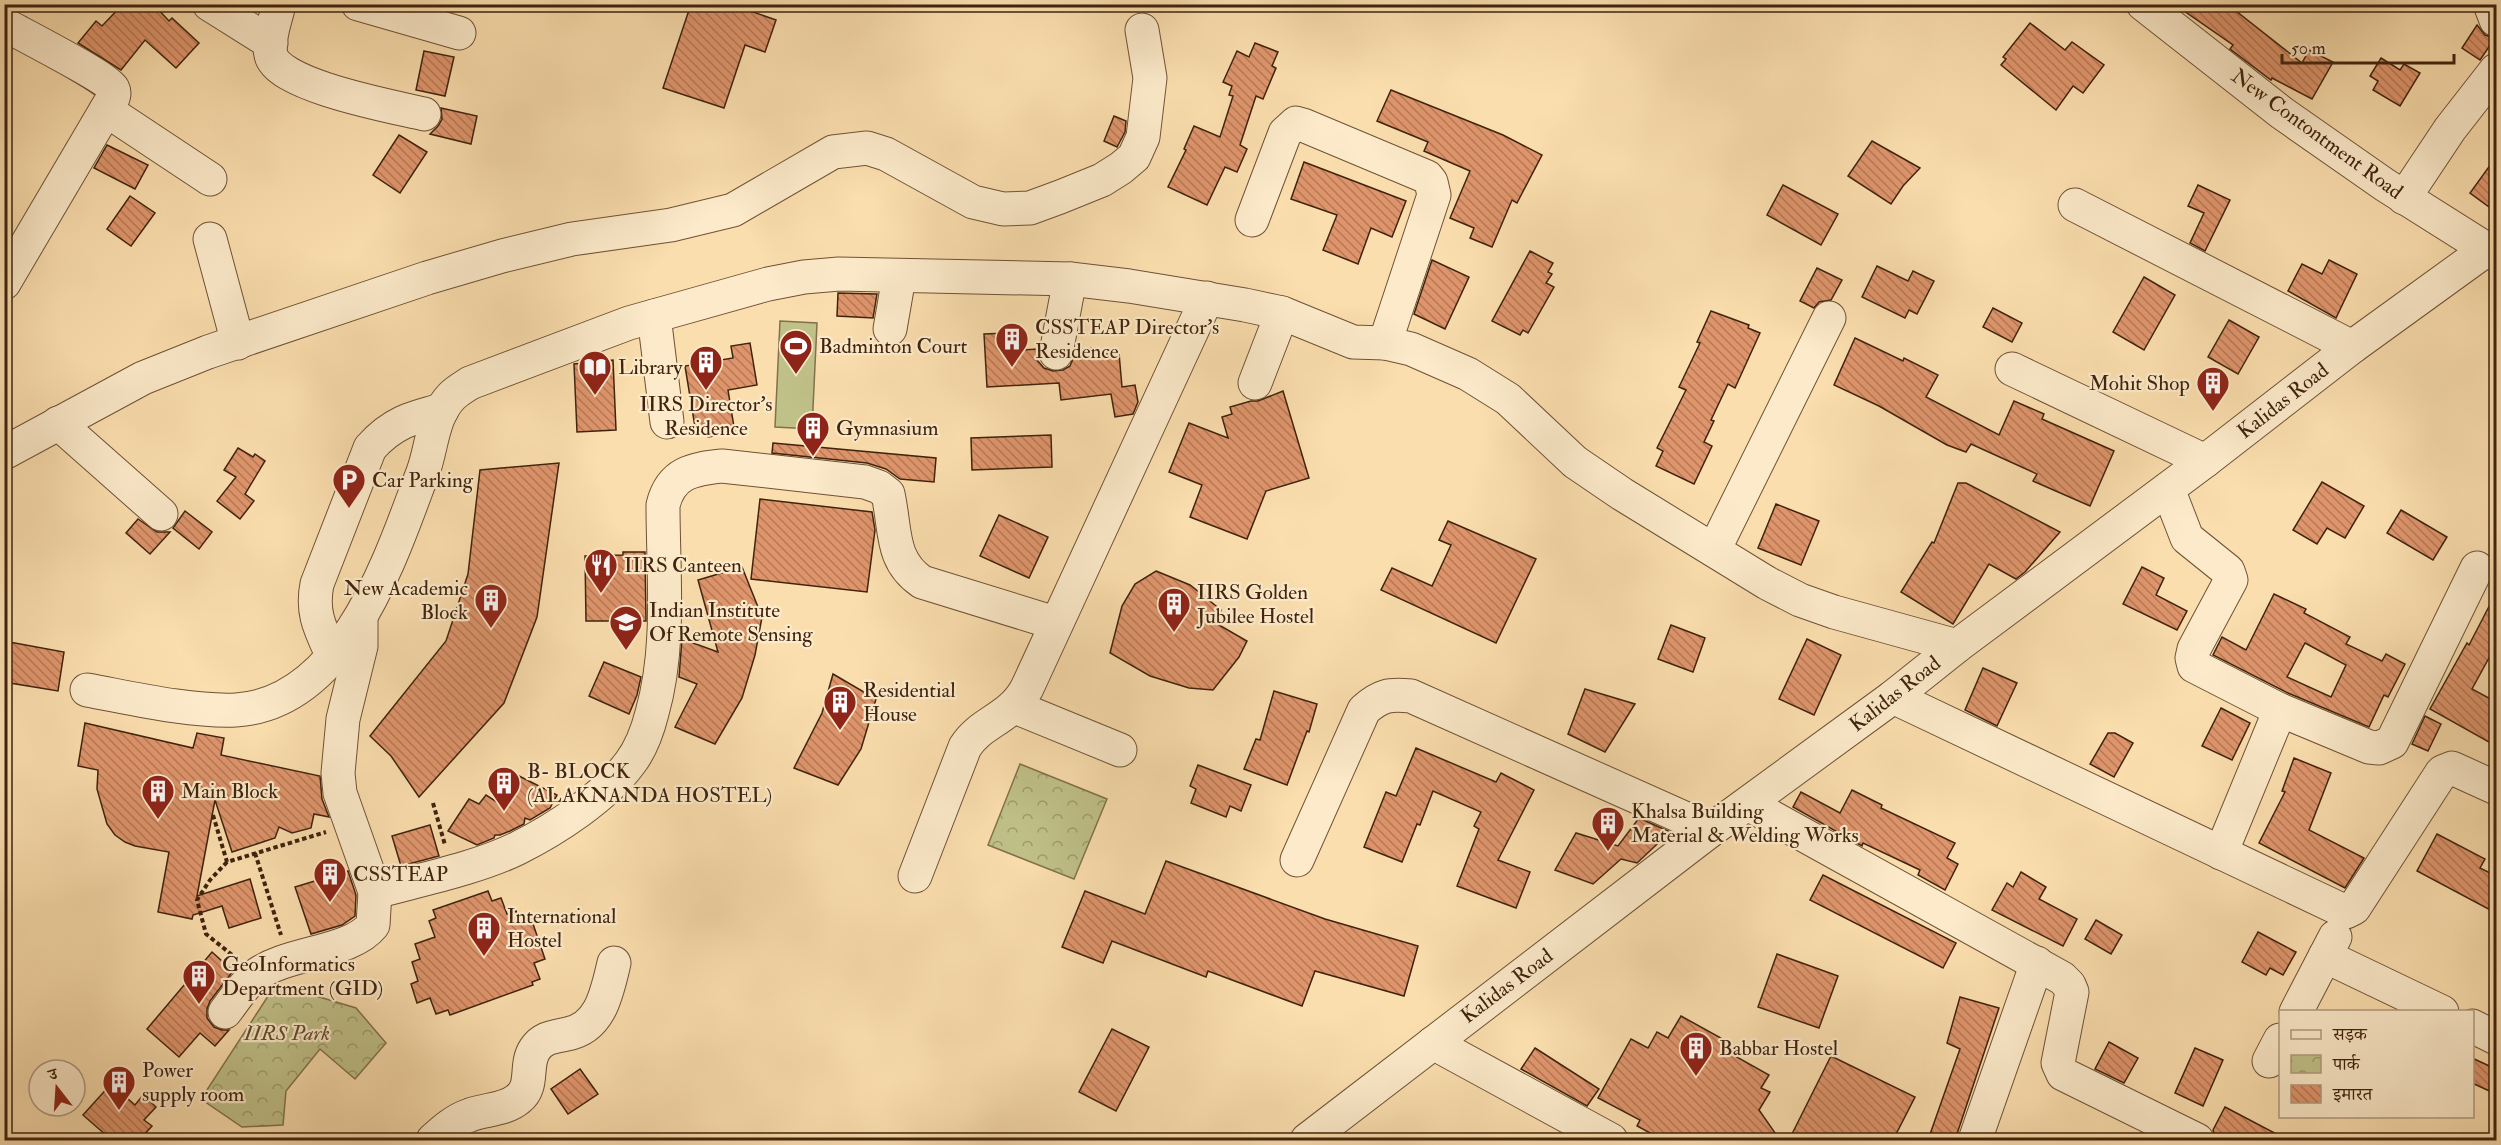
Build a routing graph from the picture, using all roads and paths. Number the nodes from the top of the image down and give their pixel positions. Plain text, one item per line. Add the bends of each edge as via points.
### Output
1 (209, 4) edge
2 (279, 4) edge
3 (358, 4) edge
4 (2143, 4) edge
5 (2490, 4) edge
6 (2496, 20) edge
7 (4, 24) edge
8 (1142, 30) dead end
9 (459, 33) dead end
10 (271, 43) junction
11 (2496, 70) edge
12 (106, 110) junction
13 (424, 114) dead end
14 (210, 179) dead end
15 (2404, 198) junction
16 (2075, 205) dead end
17 (1252, 220) dead end
18 (210, 239) dead end
19 (2491, 252) edge
20 (900, 277) junction
21 (1070, 279) junction
22 (4, 283) edge
23 (1207, 298) junction
24 (1282, 314) junction
25 (654, 316) junction
26 (1830, 318) dead end
27 (890, 329) dead end
28 (238, 342) junction
29 (1385, 343) junction
30 (2352, 347) junction
31 (1056, 353) dead end
32 (2012, 369) dead end
33 (1255, 383) dead end
34 (442, 410) junction
35 (667, 422) dead end
36 (58, 423) junction
37 (4, 453) edge
38 (2205, 461) junction
39 (2168, 489) junction
40 (161, 514) dead end
41 (1714, 550) junction
42 (2477, 568) dead end
43 (361, 619) junction
44 (1055, 623) junction
45 (1957, 646) junction
46 (333, 657) junction
47 (87, 690) dead end
48 (1893, 698) junction
49 (1015, 707) junction
50 (2280, 710) junction
51 (1120, 750) dead end
52 (2496, 788) edge
53 (433, 803) dead end
54 (1748, 804) junction
55 (213, 815) dead end
56 (351, 825) junction
57 (1711, 830) junction
58 (255, 853) junction
59 (2221, 854) junction
60 (1297, 860) dead end
61 (227, 862) junction
62 (452, 871) junction
63 (915, 876) dead end
64 (375, 892) junction
65 (2349, 912) junction
66 (2325, 956) junction
67 (288, 959) junction
68 (614, 963) dead end
69 (2037, 963) junction
70 (253, 976) junction
71 (2297, 1010) edge
72 (2440, 1010) edge
73 (225, 1012) dead end
74 (2474, 1027) edge
75 (2496, 1038) edge
76 (1433, 1043) junction
77 (433, 1140) edge
78 (1307, 1140) edge
79 (1611, 1140) edge
80 (1975, 1140) edge
81 (2197, 1140) edge

1 - 10 street
2 - 10 street
3 - 9 street
4 - 15 street, New Contontment Road via 2282,113
5 - 6 street
7 - 12 street via 109,85 114,93
8 - 28 street via 1150,78 1143,137 1134,157 1102,180 1030,208 1003,209 973,202 886,154 867,148 850,149 833,152 733,210 671,225 572,239 502,256
10 - 13 street via 274,62 312,84 341,95
11 - 15 street
12 - 14 street
12 - 22 street
15 - 19 street, New Contontment Road
16 - 30 street
17 - 29 street via 1285,133 1296,123 1431,182 1434,195
18 - 28 street
19 - 30 street, Kalidas Road
20 - 21 street
20 - 25 street via 804,277
20 - 27 street
21 - 23 street
21 - 31 street
23 - 24 street
23 - 44 street
24 - 29 street via 1353,342
24 - 33 street
25 - 34 street via 470,383 452,396
25 - 35 street
26 - 41 street
28 - 36 street via 143,378
29 - 41 street via 1441,361 1508,399 1575,462
30 - 38 street, Kalidas Road
32 - 38 street
34 - 43 street via 424,469
34 - 46 street via 412,417 384,432 370,448 317,584 314,601 318,623
36 - 37 street
36 - 40 street
38 - 39 street, Kalidas Road
39 - 45 street, Kalidas Road
39 - 50 street via 2187,538 2228,571 2231,580 2194,650 2194,666
41 - 45 street via 1800,600
42 - 50 street via 2392,742 2370,747
43 - 46 street
43 - 56 street via 361,646 343,719 338,773
44 - 49 street
44 - 62 street via 922,582 908,572 899,554 888,494 879,487 865,482 722,466 698,468 667,489 663,505 664,644 652,714 631,763 604,790 552,829 517,848
45 - 48 street, Kalidas Road
46 - 47 street via 291,691 254,707 218,709
48 - 54 street, Kalidas Road
48 - 59 street
49 - 51 street
49 - 63 street via 977,733 965,747
50 - 59 street
52 - 65 street via 2452,768 2442,772
53 - 62 path
54 - 57 street, Kalidas Road
54 - 69 street
55 - 61 path
56 - 58 path
56 - 64 street
57 - 60 street via 1411,696 1394,695 1377,699 1364,710
57 - 76 street, Kalidas Road
58 - 61 path
58 - 67 path
59 - 65 street
61 - 70 path via 197,900 206,934 243,963
62 - 64 street
64 - 67 street via 374,925 367,933
65 - 66 street
66 - 71 street
66 - 72 street
67 - 70 street
68 - 77 street via 599,1011 585,1027 543,1040 534,1050 527,1088 517,1100 468,1115
69 - 80 street
69 - 81 street via 2062,978 2072,992 2058,1063 2063,1074
70 - 73 street
74 - 75 street
76 - 78 street, Kalidas Road
76 - 79 street

